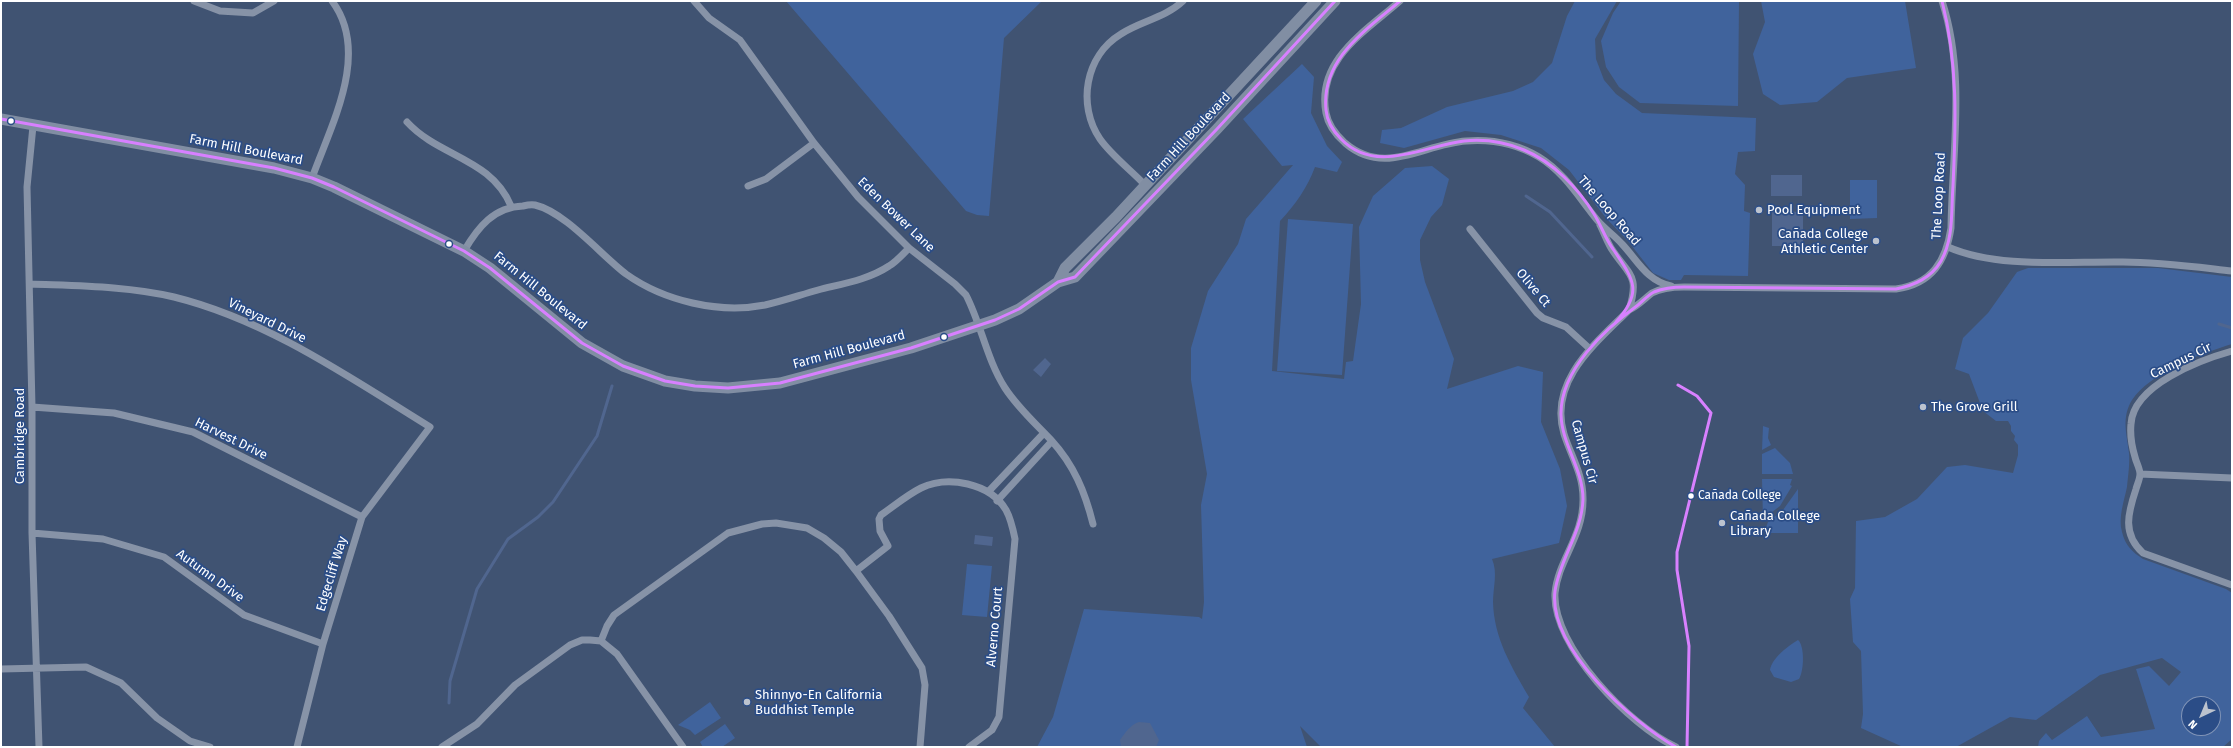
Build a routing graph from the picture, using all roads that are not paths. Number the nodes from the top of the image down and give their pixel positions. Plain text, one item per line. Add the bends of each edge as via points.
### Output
1 (194, 1) edge
2 (274, 1) edge
3 (332, 1) edge
4 (694, 1) edge
5 (1183, 1) edge
6 (1316, 1) edge
7 (1335, 1) edge
8 (1400, 1) edge
9 (1942, 1) edge
10 (1, 119) edge
11 (407, 122) dead end
12 (33, 126) junction
13 (814, 143) junction
14 (312, 178) junction
15 (1146, 185) junction
16 (748, 186) dead end
17 (511, 206) junction
18 (1599, 222) junction
19 (1470, 229) dead end
20 (1948, 247) junction
21 (909, 248) junction
22 (464, 251) junction
23 (2232, 271) edge
24 (1058, 282) junction
25 (30, 284) junction
26 (1680, 287) junction
27 (1628, 310) junction
28 (980, 327) junction
29 (1590, 349) junction
30 (2232, 351) edge
31 (32, 407) junction
32 (430, 427) joint
33 (1044, 433) junction
34 (1052, 441) junction
35 (2140, 474) junction
36 (2232, 478) edge
37 (988, 492) junction
38 (997, 501) junction
39 (362, 517) junction
40 (1093, 524) dead end
41 (32, 533) junction
42 (856, 571) junction
43 (2232, 585) edge
44 (601, 641) junction
45 (323, 644) junction
46 (36, 668) junction
47 (1, 669) edge
48 (39, 747) edge
49 (210, 747) edge
50 (297, 747) edge
51 (442, 747) edge
52 (683, 747) edge
53 (920, 747) edge
54 (969, 747) edge
55 (1676, 747) edge

1 - 2 street via 220,11 253,13
3 - 14 street via 347,33 350,53 342,96
4 - 13 street, Eden Bower Lane via 709,18 740,40
5 - 15 street via 1167,13 1131,28 1110,42 1094,63 1089,79 1088,111 1093,126 1110,151
6 - 15 main road, Farm Hill Boulevard
7 - 24 main road, Farm Hill Boulevard via 1217,129 1075,276
8 - 18 street, The Loop Road via 1346,48 1328,76 1324,90 1326,115 1340,139 1364,155 1378,158 1404,156 1465,141 1481,140 1511,145 1538,157 1561,175
9 - 20 street, The Loop Road via 1955,71 1951,228
10 - 12 main road, Farm Hill Boulevard
11 - 17 street via 418,134 494,178
12 - 14 main road, Farm Hill Boulevard via 274,168
12 - 25 street, Cambridge Road via 27,187
13 - 16 street via 766,179
13 - 21 street, Eden Bower Lane via 858,197
14 - 22 main road, Farm Hill Boulevard
15 - 24 main road, Farm Hill Boulevard via 1065,268
17 - 21 street via 535,205 556,214 627,274 651,288 675,298 729,308 764,305 869,276 890,266
17 - 22 street via 493,214 472,237
18 - 26 street, The Loop Road via 1622,243 1647,274 1662,284
18 - 27 street via 1611,248 1633,280 1633,294
19 - 29 street, Olive Ct via 1537,313 1543,318 1566,326
20 - 23 street via 1965,254 1993,260 2148,262
20 - 26 street, The Loop Road via 1932,272 1923,280 1906,288 1885,290
21 - 28 street, Eden Bower Lane via 966,295
22 - 28 main road, Farm Hill Boulevard via 490,268 582,343 603,356 644,375 695,386 728,388 780,383
24 - 28 main road, Farm Hill Boulevard via 1019,309
25 - 31 street, Cambridge Road
25 - 32 street, Vineyard Drive via 112,287 173,297 232,315 327,364
26 - 27 street, Campus Cir via 1654,292 1637,307
27 - 29 street, Campus Cir
28 - 33 street, Eden Bower Lane via 1004,386 1022,411
29 - 55 street, Campus Cir via 1574,370 1564,392 1562,404 1564,435 1578,469 1583,499 1579,528 1557,582 1555,599 1558,617 1569,642 1606,692 1643,727
30 - 35 street, Campus Cir via 2203,361 2165,380 2142,397 2132,414 2130,424
31 - 39 street, Harvest Drive via 114,413 193,432
31 - 41 street, Cambridge Road
32 - 39 street, Edgecliff Way
33 - 34 street, Eden Bower Lane
33 - 37 street
34 - 38 street
34 - 40 street, Eden Bower Lane via 1077,475
35 - 36 street
35 - 43 street via 2128,515 2128,531 2135,546 2154,559
37 - 38 street, Alverno Court
37 - 42 street, Alverno Court via 959,481 944,481 921,488 881,515 880,530 888,546
38 - 54 street, Alverno Court via 1005,509 1012,523 1015,539 999,717 992,730
39 - 45 street, Edgecliff Way
41 - 45 street, Autumn Drive via 103,539 164,557 244,615
41 - 46 street, Cambridge Road
42 - 44 street via 841,552 807,528 776,523 746,527 728,533 622,608 610,620
42 - 53 street via 922,668 925,685
44 - 51 street via 582,640 570,646 515,685 477,724
44 - 52 street via 617,654
45 - 50 street, Edgecliff Way
46 - 47 street
46 - 48 street, Cambridge Road
46 - 49 street via 86,667 121,683 157,718 190,741

